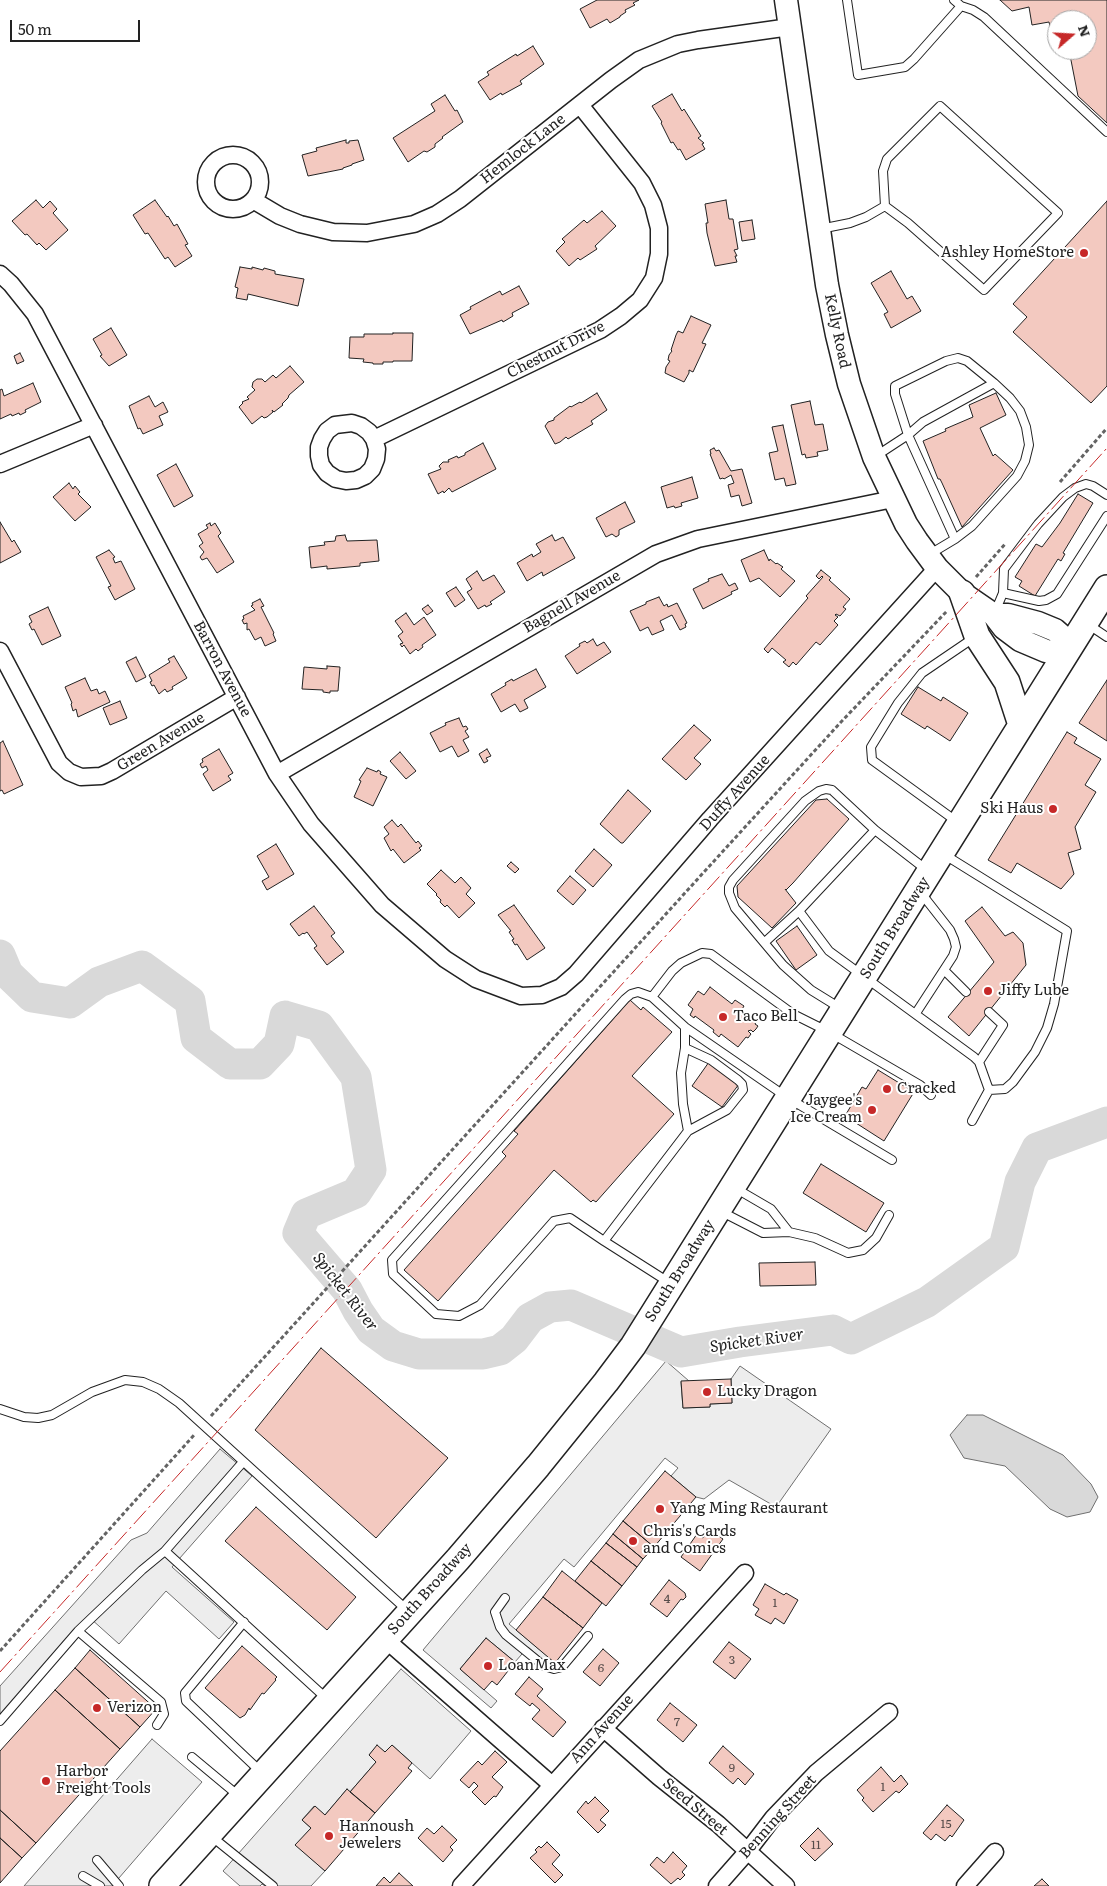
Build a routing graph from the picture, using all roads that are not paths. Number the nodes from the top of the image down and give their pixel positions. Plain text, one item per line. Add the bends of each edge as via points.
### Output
1 (786, 0) edge
2 (847, 0) edge
3 (954, 0) edge
4 (961, 6) junction
5 (790, 27) junction
6 (580, 105) junction
7 (1107, 132) edge
8 (253, 200) dead end
9 (885, 206) junction
10 (818, 229) junction
11 (0, 274) edge
12 (994, 384) junction
13 (94, 425) junction
14 (908, 436) junction
15 (374, 439) dead end
16 (874, 457) junction
17 (0, 464) edge
18 (1107, 495) edge
19 (893, 499) junction
20 (1107, 516) edge
21 (955, 539) junction
22 (932, 562) junction
23 (1107, 588) edge
24 (962, 593) junction
25 (1003, 593) junction
26 (994, 615) junction
27 (1085, 622) junction
28 (977, 636) junction
29 (1107, 637) edge
30 (1068, 650) junction
31 (0, 651) edge
32 (237, 696) junction
33 (1021, 725) junction
34 (277, 774) junction
35 (960, 824) junction
36 (875, 830) junction
37 (930, 872) junction
38 (800, 911) junction
39 (765, 942) junction
40 (944, 970) junction
41 (864, 977) junction
42 (966, 992) dead end
43 (521, 996) joint
44 (652, 997) junction
45 (843, 1010) junction
46 (989, 1012) dead end
47 (916, 1013) junction
48 (685, 1027) junction
49 (829, 1032) junction
50 (685, 1048) junction
51 (979, 1062) junction
52 (989, 1090) junction
53 (931, 1095) dead end
54 (788, 1098) junction
55 (972, 1121) dead end
56 (688, 1130) junction
57 (892, 1160) dead end
58 (732, 1187) junction
59 (718, 1210) junction
60 (889, 1215) dead end
61 (789, 1232) junction
62 (604, 1240) junction
63 (672, 1284) junction
64 (0, 1409) edge
65 (243, 1462) junction
66 (165, 1551) junction
67 (745, 1573) dead end
68 (506, 1598) dead end
69 (409, 1612) junction
70 (244, 1622) junction
71 (78, 1631) junction
72 (588, 1636) dead end
73 (385, 1639) junction
74 (329, 1701) junction
75 (889, 1712) dead end
76 (0, 1721) edge
77 (157, 1725) dead end
78 (603, 1728) junction
79 (192, 1757) dead end
80 (263, 1773) junction
81 (552, 1785) junction
82 (242, 1798) junction
83 (209, 1834) junction
84 (747, 1852) junction
85 (995, 1852) dead end
86 (97, 1860) dead end
87 (83, 1876) dead end
88 (171, 1880) edge
89 (100, 1886) edge
90 (119, 1886) edge
91 (273, 1886) edge
92 (461, 1886) edge
93 (717, 1886) edge
94 (786, 1886) edge
95 (965, 1886) edge

1 - 5 street, Kelly Road
2 - 4 lane via 858,75 905,68
3 - 4 lane
4 - 7 lane via 984,18
5 - 6 street, Hemlock Lane via 698,40 658,52 622,71
5 - 10 street, Kelly Road
6 - 8 street, Hemlock Lane via 460,199 414,224 367,233 333,232 280,216
6 - 15 street, Chestnut Drive via 642,183 653,205 659,254 654,278 640,300 600,330
9 - 9 lane via 984,290 1058,213 940,106 887,160 883,171
9 - 10 lane via 850,223
10 - 16 street, Kelly Road via 836,335
11 - 13 street, Barron Avenue via 35,314
12 - 14 lane via 923,422
12 - 14 lane via 967,361 958,358 900,382 895,386 895,394
12 - 21 lane via 1020,411 1029,445 1025,461 1017,476 972,526
13 - 17 street
13 - 32 street, Barron Avenue
14 - 16 lane
14 - 21 lane
16 - 19 street, Kelly Road
18 - 25 lane via 1086,484 1063,496 1004,569
19 - 22 street, Kelly Road
19 - 34 street, Bagnell Avenue via 698,539 656,554
20 - 25 lane via 1057,594 1039,601
21 - 22 lane
22 - 24 street, Kelly Road
22 - 43 street, Duffy Avenue via 576,974 561,987 542,995
23 - 27 main road, South Broadway
24 - 26 street, Kelly Road
24 - 28 main road
25 - 26 lane
26 - 30 street, Kelly Road via 1020,640 1046,651
27 - 29 lane
27 - 30 main road, South Broadway
28 - 33 main road via 1008,682
28 - 35 lane via 922,674 898,703 872,748 872,760
30 - 33 main road, South Broadway
31 - 32 street, Green Avenue via 59,763 69,772 81,776 101,776 112,771
32 - 34 street, Barron Avenue
33 - 35 main road, South Broadway
34 - 43 street, Barron Avenue via 311,824 382,905 445,959 476,979
35 - 37 main road, South Broadway
36 - 37 lane
36 - 38 lane
36 - 39 lane via 832,790 812,794 729,887 735,908
37 - 40 lane via 956,947
37 - 41 main road, South Broadway
37 - 52 lane via 1067,932 1047,1028 1013,1082 1005,1089
38 - 39 lane
38 - 41 lane via 829,951
39 - 45 lane via 794,976
40 - 42 lane
40 - 47 lane
41 - 45 main road, South Broadway
41 - 47 lane
44 - 48 lane
44 - 49 lane via 681,963 702,953 711,954 793,1014
44 - 62 lane via 638,992 625,999 392,1260 393,1274 436,1314 459,1316 480,1304 554,1220 570,1218
45 - 49 main road, South Broadway
46 - 51 lane via 1003,1025
47 - 51 lane
48 - 50 lane
48 - 54 lane
49 - 53 lane via 920,1085
49 - 54 main road, South Broadway
50 - 56 lane via 681,1073
50 - 56 lane via 711,1060 738,1080 743,1090 727,1110
51 - 52 lane
52 - 55 lane
54 - 57 lane
54 - 58 main road, South Broadway
56 - 62 lane
58 - 59 main road, South Broadway
58 - 61 lane via 771,1209
59 - 61 lane via 763,1233
59 - 63 main road, South Broadway
60 - 61 lane via 876,1238 862,1250 848,1253 815,1238
62 - 63 lane
63 - 69 main road, South Broadway via 606,1382 538,1466
64 - 65 lane via 38,1418 125,1380 143,1382 179,1403
65 - 66 lane
65 - 69 lane
66 - 70 lane
66 - 71 lane
67 - 78 street, Ann Avenue
68 - 72 lane via 495,1612 500,1627 544,1666 562,1668
69 - 73 main road, South Broadway
70 - 74 lane
70 - 80 lane via 186,1693 186,1701
71 - 76 lane
71 - 77 lane via 161,1702 164,1714
73 - 74 main road, South Broadway
73 - 81 street
74 - 80 main road, South Broadway
75 - 84 street, Benning Street via 816,1774 773,1818
78 - 81 street, Ann Avenue
78 - 84 street, Seed Street
79 - 82 lane
80 - 82 main road, South Broadway
81 - 92 street, Ann Avenue
82 - 83 main road, South Broadway
83 - 88 main road, South Broadway
83 - 91 lane
84 - 93 street, Benning Street
84 - 94 street, Seed Street
85 - 95 street
86 - 90 lane
87 - 89 lane

